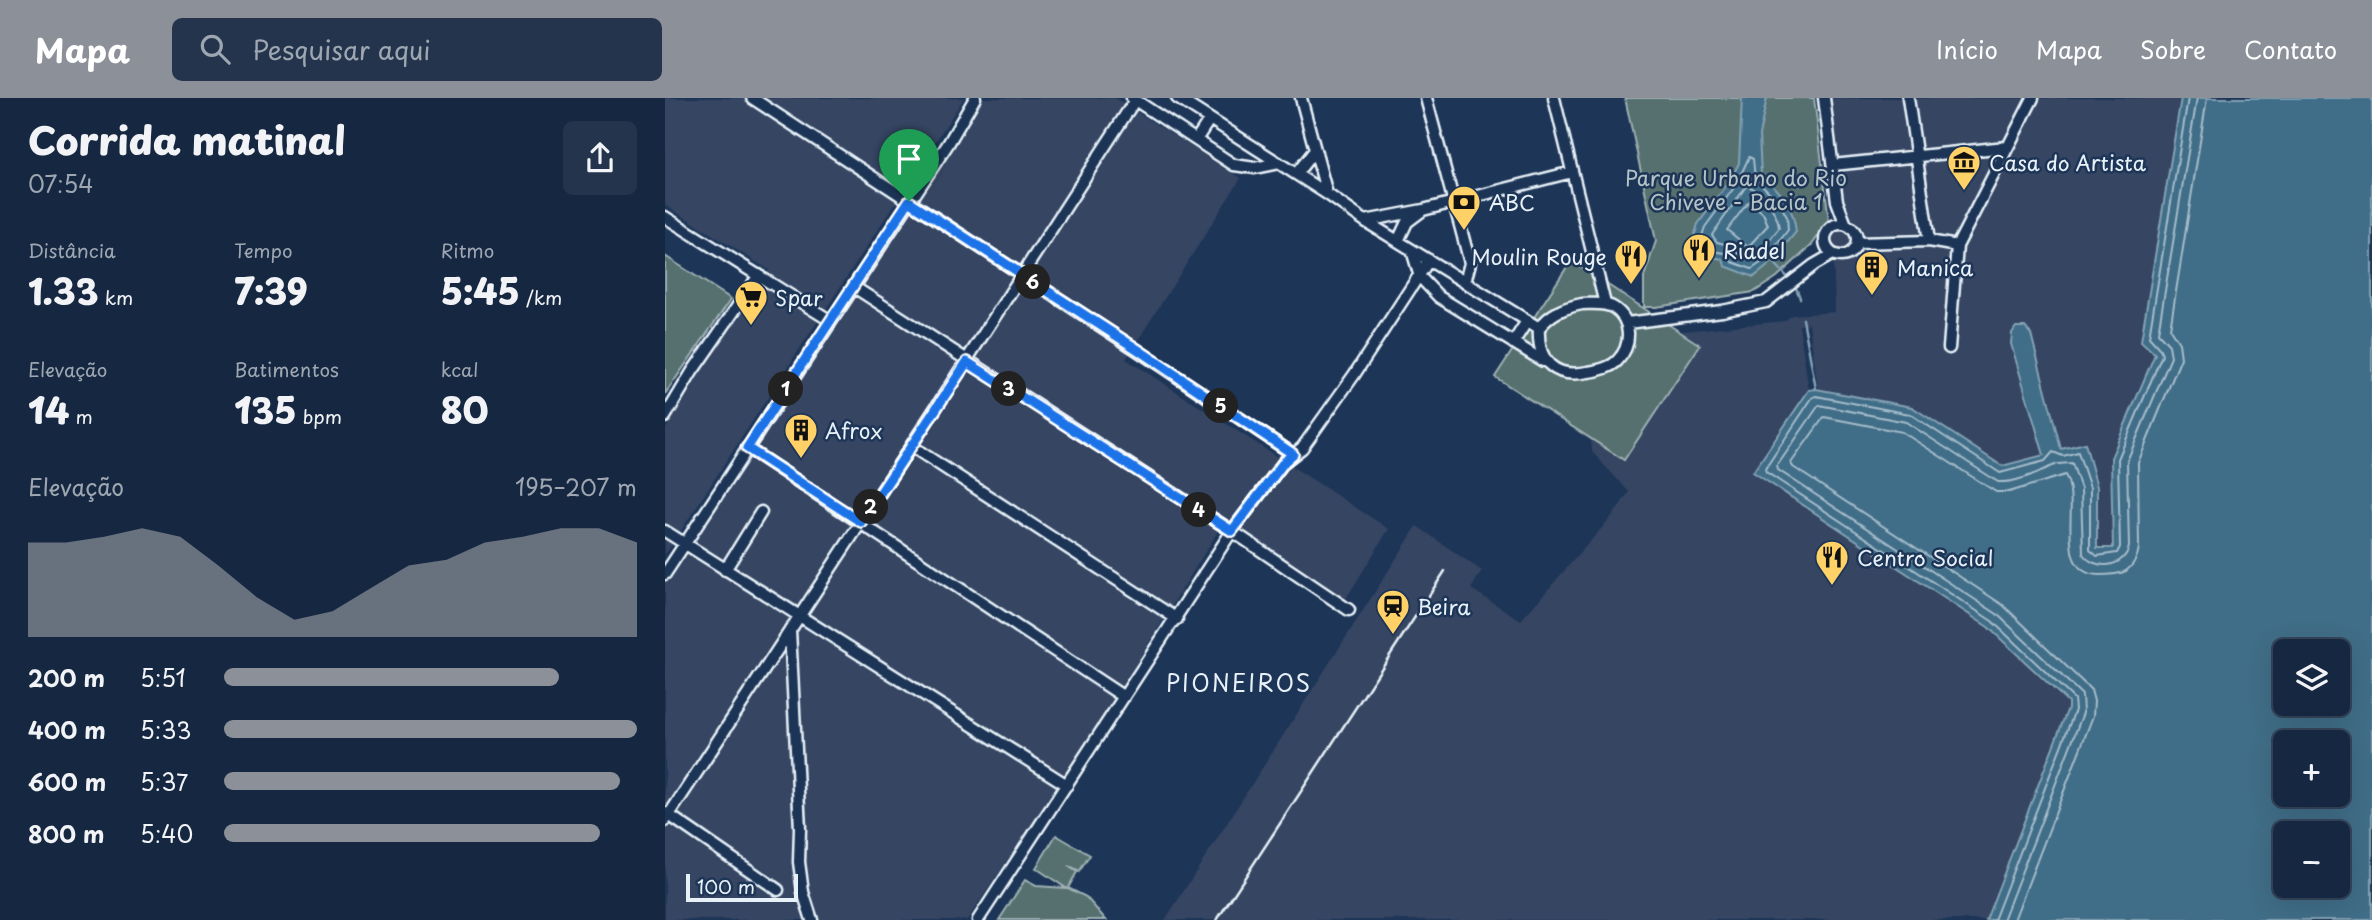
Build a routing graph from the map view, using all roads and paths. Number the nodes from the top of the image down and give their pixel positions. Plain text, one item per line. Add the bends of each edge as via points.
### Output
1 (975, 98) edge
2 (1177, 98) edge
3 (1198, 98) edge
4 (1301, 98) edge
5 (1426, 98) edge
6 (1554, 98) edge
7 (1823, 98) edge
8 (1907, 98) edge
9 (2033, 98) edge
10 (1134, 99) edge
11 (758, 100) edge
12 (1197, 112) junction
13 (1209, 120) junction
14 (1196, 139) junction
15 (2006, 147) junction
16 (1315, 150) junction
17 (1916, 156) junction
18 (1279, 163) junction
19 (1833, 164) junction
20 (1572, 172) junction
21 (1296, 174) junction
22 (1327, 194) junction
23 (909, 201) junction
24 (1837, 201) junction
25 (1453, 202) junction
26 (1423, 210) junction
27 (665, 217) edge
28 (1365, 221) junction
29 (1846, 225) junction
30 (1834, 226) junction
31 (1398, 241) junction
32 (1929, 241) junction
33 (1857, 243) junction
34 (1957, 246) junction
35 (1412, 250) junction
36 (1829, 250) junction
37 (1429, 260) junction
38 (759, 275) junction
39 (1022, 275) junction
40 (1420, 277) junction
41 (1465, 282) junction
42 (854, 287) junction
43 (1605, 304) junction
44 (831, 321) junction
45 (1527, 321) junction
46 (1627, 323) junction
47 (1539, 328) junction
48 (1513, 343) junction
49 (1949, 348) dead end
50 (967, 362) junction
51 (1546, 363) junction
52 (665, 417) edge
53 (911, 446) junction
54 (747, 448) junction
55 (1293, 454) junction
56 (761, 512) dead end
57 (861, 522) junction
58 (665, 531) edge
59 (1232, 531) junction
60 (685, 544) junction
61 (725, 570) junction
62 (665, 574) edge
63 (1349, 610) dead end
64 (799, 617) junction
65 (1177, 619) junction
66 (790, 630) junction
67 (1124, 697) junction
68 (1067, 785) junction
69 (666, 816) edge
70 (778, 890) dead end
71 (812, 920) edge
72 (978, 920) edge

1 - 23 street
2 - 12 street
3 - 12 street
4 - 16 street
5 - 25 street
6 - 20 street
7 - 19 street
8 - 17 street
9 - 15 street
10 - 14 street
10 - 39 street
11 - 23 street
12 - 13 street
13 - 14 street
13 - 18 street
14 - 18 street via 1246,168
15 - 17 street
15 - 34 street
16 - 21 street
16 - 22 street
17 - 19 street
17 - 32 street
18 - 21 street
19 - 24 street
20 - 25 street
20 - 43 street
21 - 22 street
22 - 28 street
23 - 39 street
23 - 42 street
24 - 29 street
24 - 30 street
25 - 26 street
25 - 41 street via 1470,263
26 - 28 street
26 - 31 street via 1407,222
27 - 38 street
28 - 31 street
29 - 30 street
29 - 33 street via 1857,236
30 - 36 street via 1826,234
31 - 35 street
32 - 33 street
32 - 34 street
33 - 36 street via 1847,255
34 - 49 street
35 - 37 street
35 - 40 street
36 - 46 street via 1766,302
37 - 40 street
37 - 41 street
38 - 44 street
38 - 52 street
39 - 50 street
39 - 55 street
40 - 48 street via 1439,297
40 - 55 street via 1302,448
41 - 45 street
42 - 44 street
42 - 50 street
43 - 46 street
43 - 47 street via 1564,308
44 - 54 street
45 - 47 street
45 - 48 street
46 - 51 street via 1628,343 1617,362 1575,375
47 - 51 street via 1540,353
48 - 51 street
50 - 53 street
50 - 59 street
53 - 57 street
53 - 65 street
54 - 57 street
54 - 60 street
55 - 59 street
56 - 61 street
57 - 64 street
57 - 67 street
58 - 60 street
59 - 63 street
59 - 65 street
60 - 61 street
60 - 62 street
61 - 64 street
64 - 66 street
64 - 68 street
65 - 67 street
66 - 69 street
66 - 71 street via 799,862
67 - 68 street
68 - 72 street
69 - 70 street

